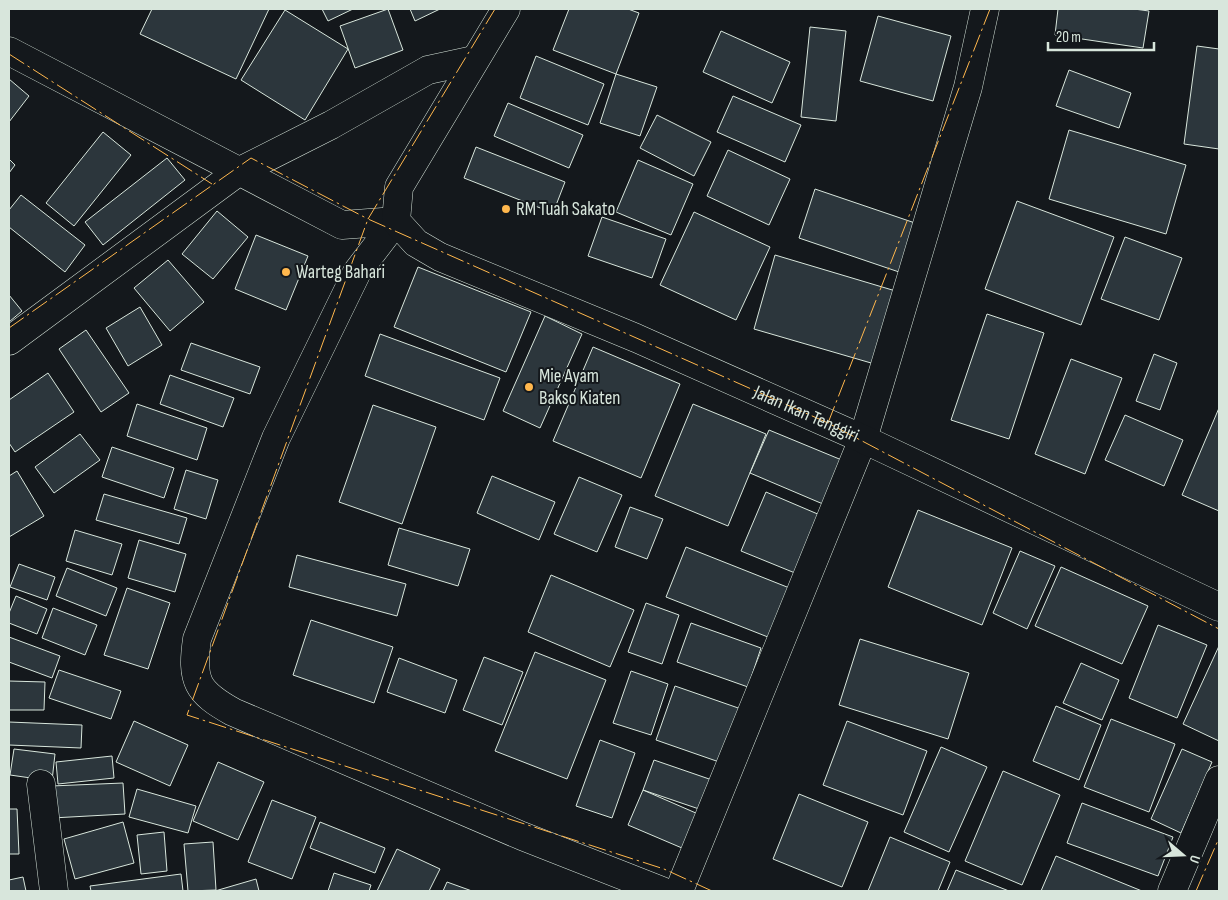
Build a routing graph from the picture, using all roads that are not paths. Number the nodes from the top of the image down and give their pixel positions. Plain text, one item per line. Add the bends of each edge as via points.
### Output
1 (506, 9) edge
2 (985, 9) edge
3 (9, 51) edge
4 (474, 60) junction
5 (238, 172) junction
6 (396, 221) junction
7 (9, 341) edge
8 (863, 438) junction
9 (1219, 607) edge
10 (1219, 780) edge
11 (41, 784) dead end
12 (54, 891) edge
13 (662, 891) edge
14 (679, 891) edge
15 (1172, 891) edge

1 - 4 street
2 - 8 street via 968,87
3 - 5 street
4 - 5 street via 428,70 331,125
4 - 6 street via 399,187
5 - 6 street via 342,225
5 - 7 street
6 - 8 street, Jalan Ikan Tenggiri via 416,243 440,257 636,338
6 - 13 street via 357,272 276,438 197,639 194,664 199,685 210,700 233,712 513,832
8 - 9 street, Jalan Ikan Tenggiri
8 - 14 street
10 - 15 street
11 - 12 street

